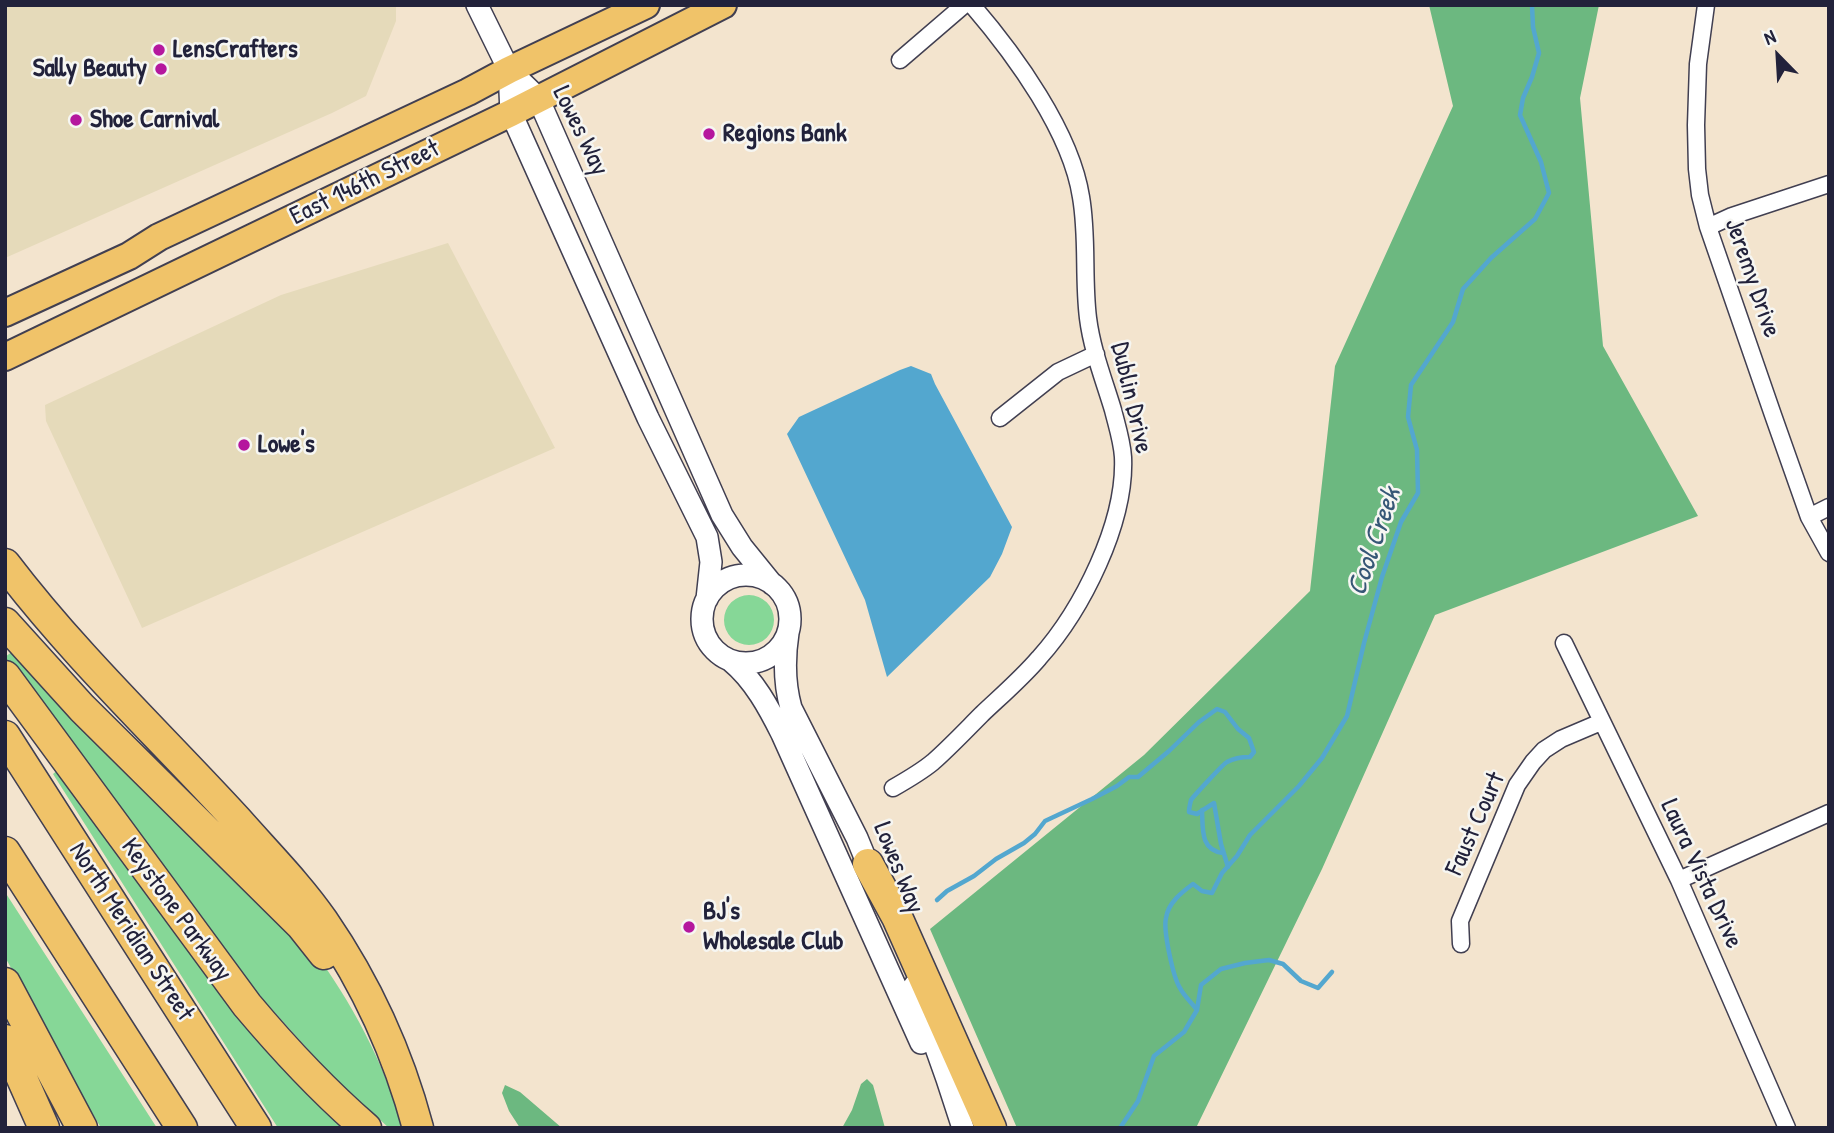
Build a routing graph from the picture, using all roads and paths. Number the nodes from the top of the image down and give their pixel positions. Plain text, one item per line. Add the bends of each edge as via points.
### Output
1 (477, 5) edge
2 (646, 5) edge
3 (723, 5) edge
4 (964, 5) edge
5 (972, 5) edge
6 (1706, 5) edge
7 (900, 60) dead end
8 (509, 70) junction
9 (538, 98) junction
10 (511, 113) junction
11 (1829, 184) edge
12 (1708, 227) junction
13 (5, 313) edge
14 (1097, 354) junction
15 (5, 356) edge
16 (1000, 418) dead end
17 (1829, 507) edge
18 (1810, 517) junction
19 (1829, 553) edge
20 (5, 564) edge
21 (772, 584) junction
22 (707, 599) junction
23 (5, 622) edge
24 (788, 633) junction
25 (1564, 643) dead end
26 (731, 661) junction
27 (5, 676) edge
28 (1601, 722) junction
29 (5, 736) edge
30 (893, 788) dead end
31 (1829, 813) edge
32 (5, 852) edge
33 (869, 864) joint
34 (1679, 880) junction
35 (1461, 944) dead end
36 (5, 983) edge
37 (5, 1040) edge
38 (5, 1093) edge
39 (976, 1126) edge
40 (26, 1128) edge
41 (44, 1128) edge
42 (82, 1128) edge
43 (181, 1128) edge
44 (256, 1128) edge
45 (366, 1128) edge
46 (415, 1128) edge
47 (1787, 1128) edge

1 - 8 street
2 - 8 main road, East 146th Street
3 - 9 main road, East 146th Street
4 - 7 street
5 - 14 street, Dublin Drive via 1029,81 1072,158 1081,197 1088,317
6 - 12 street, Jeremy Drive via 1698,64 1696,147
8 - 9 street, Lowes Way
8 - 10 street, Lowes Way
8 - 13 main road, East 146th Street
9 - 10 main road, East 146th Street
9 - 21 street, Lowes Way via 722,515
10 - 15 main road, East 146th Street
10 - 22 street, Lowes Way via 648,418 707,537 711,562
11 - 12 street
12 - 18 street, Jeremy Drive
14 - 16 street via 1058,372
14 - 30 street, Dublin Drive via 1120,435 1121,487 1105,547 1076,609 1039,659 933,762
17 - 18 street
18 - 19 street, Jeremy Drive
20 - 46 highway via 70,643 195,774 323,920 391,1043
21 - 22 street via 754,576 732,578
21 - 24 street, Lowes Way via 788,606
22 - 26 street, Lowes Way via 702,619 705,635 714,649
23 - 46 highway via 82,708 324,953 373,1028
24 - 26 street via 779,649 765,659
24 - 33 street, Lowes Way via 785,679 791,708
25 - 28 street, Laura Vista Drive
26 - 39 street, Lowes Way via 755,686 782,734 918,1037
27 - 45 highway, Keystone Parkway via 247,1005 312,1078
28 - 34 street, Laura Vista Drive
28 - 35 street, Faust Court via 1544,750 1517,785 1460,921
29 - 44 highway, North Meridian Street
31 - 34 street
32 - 43 highway
33 - 39 highway via 897,918
34 - 47 street, Laura Vista Drive
36 - 42 highway
37 - 41 highway
38 - 40 highway

